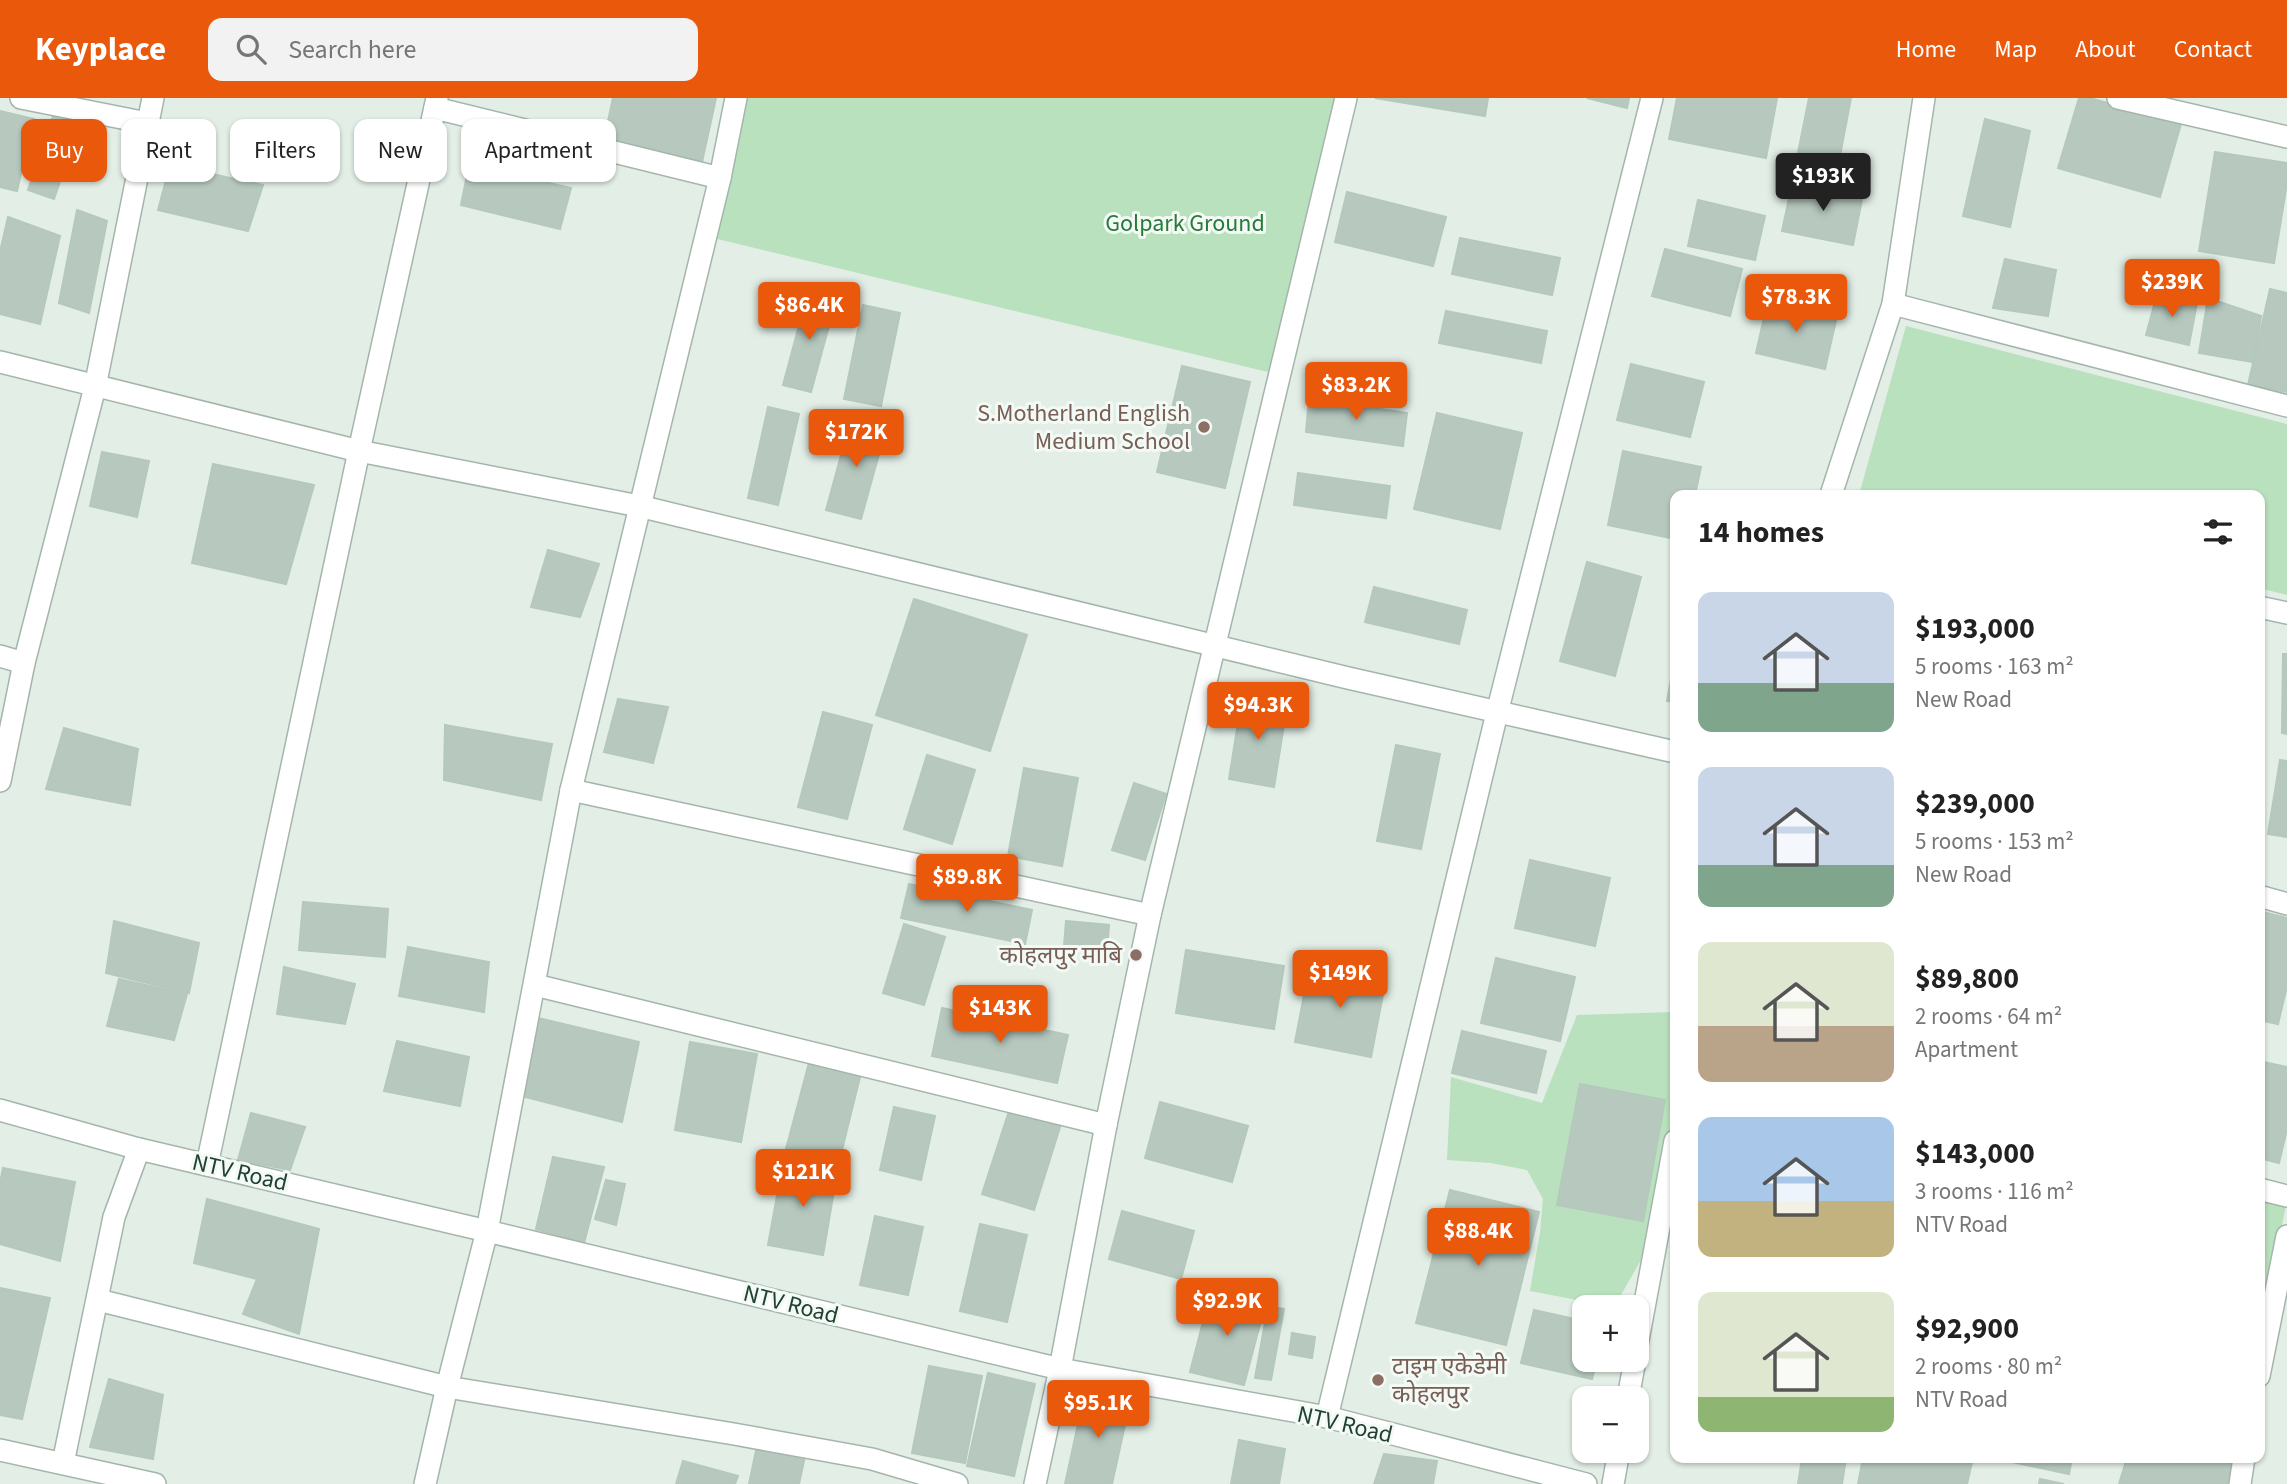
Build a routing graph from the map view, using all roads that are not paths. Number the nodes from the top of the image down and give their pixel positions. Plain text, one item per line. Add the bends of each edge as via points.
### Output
1 (21, 98) edge
2 (153, 98) edge
3 (736, 98) edge
4 (1346, 98) edge
5 (1652, 98) edge
6 (1924, 98) edge
7 (2118, 98) edge
8 (436, 103) edge
9 (127, 119) edge
10 (148, 119) edge
11 (2287, 137) edge
12 (720, 178) junction
13 (135, 182) edge
14 (1893, 304) junction
15 (0, 362) edge
16 (95, 387) junction
17 (2287, 406) edge
18 (359, 451) junction
19 (1833, 490) edge
20 (639, 506) junction
21 (2265, 608) edge
22 (2287, 613) edge
23 (1215, 646) junction
24 (0, 656) edge
25 (24, 663) junction
26 (1497, 713) junction
27 (1670, 751) edge
28 (0, 781) edge
29 (571, 790) junction
30 (2265, 898) edge
31 (2287, 904) edge
32 (1150, 915) junction
33 (535, 985) junction
34 (0, 1110) edge
35 (1106, 1125) junction
36 (139, 1149) junction
37 (207, 1165) junction
38 (2265, 1190) edge
39 (1670, 1191) edge
40 (2287, 1196) edge
41 (487, 1231) junction
42 (2287, 1236) edge
43 (1665, 1241) edge
44 (98, 1300) junction
45 (1649, 1302) edge
46 (2265, 1345) edge
47 (1060, 1369) junction
48 (447, 1387) junction
49 (1327, 1417) junction
50 (0, 1450) edge
51 (63, 1463) junction
52 (1617, 1463) edge
53 (2243, 1463) edge
54 (155, 1484) edge
55 (425, 1484) edge
56 (957, 1484) edge
57 (1035, 1484) edge
58 (1586, 1484) edge
59 (1613, 1484) edge
60 (2240, 1484) edge

1 - 9 street
2 - 10 street
3 - 12 street
4 - 23 street
5 - 26 street
6 - 14 street
7 - 11 street
8 - 12 street
8 - 18 street
12 - 20 street
13 - 16 street
14 - 17 street
14 - 19 street
15 - 16 street
16 - 18 street
16 - 25 street
18 - 20 street
18 - 37 street
20 - 23 street
20 - 29 street
21 - 22 street
23 - 26 street
23 - 32 street
24 - 25 street
25 - 28 street
26 - 27 street
26 - 49 street
29 - 32 street
29 - 33 street
30 - 31 street
32 - 35 street
33 - 35 street
33 - 41 street
34 - 36 street, NTV Road
35 - 47 street
36 - 37 street, NTV Road
36 - 44 street via 114,1217
37 - 41 street, NTV Road
38 - 40 street
39 - 43 street
41 - 47 street, NTV Road
41 - 48 street
42 - 46 street
43 - 45 street
44 - 48 street
44 - 51 street
47 - 49 street, NTV Road
47 - 57 street
48 - 55 street
48 - 56 street via 872,1459
49 - 58 street, NTV Road
50 - 51 street
51 - 54 street
52 - 59 street
53 - 60 street

